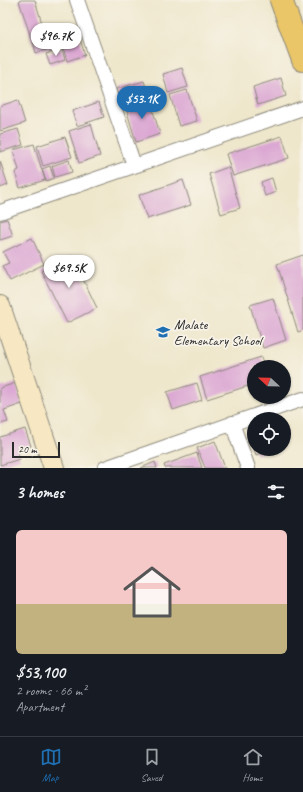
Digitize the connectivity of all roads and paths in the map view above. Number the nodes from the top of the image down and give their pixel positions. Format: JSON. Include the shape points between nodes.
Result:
{"nodes":[{"id":1,"x":77,"y":0,"type":"edge"},
{"id":2,"x":281,"y":0,"type":"edge"},
{"id":3,"x":303,"y":60,"type":"edge"},
{"id":4,"x":303,"y":108,"type":"edge"},
{"id":5,"x":134,"y":165,"type":"junction"},
{"id":6,"x":0,"y":212,"type":"edge"},
{"id":7,"x":0,"y":306,"type":"edge"},
{"id":8,"x":303,"y":398,"type":"edge"},
{"id":9,"x":232,"y":423,"type":"junction"},
{"id":10,"x":54,"y":468,"type":"edge"},
{"id":11,"x":105,"y":468,"type":"edge"},
{"id":12,"x":248,"y":468,"type":"edge"}],
"edges":[{"from":1,"to":5,"type":"street"},
{"from":2,"to":3,"type":"main road"},
{"from":4,"to":5,"type":"street"},
{"from":5,"to":6,"type":"street"},
{"from":7,"to":10,"type":"street"},
{"from":8,"to":9,"type":"street"},
{"from":9,"to":11,"type":"street"},
{"from":9,"to":12,"type":"street"}]}
